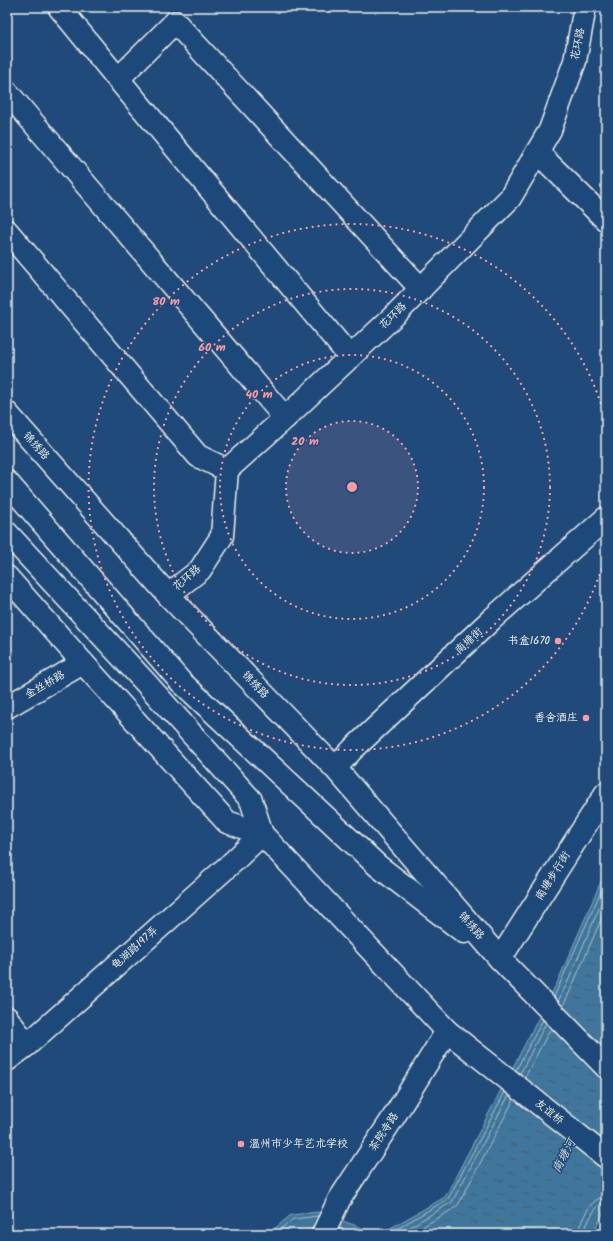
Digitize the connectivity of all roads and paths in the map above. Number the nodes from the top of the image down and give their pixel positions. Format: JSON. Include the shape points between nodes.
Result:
{"nodes":[{"id":1,"x":59,"y":7,"type":"edge"},
{"id":2,"x":585,"y":7,"type":"edge"},
{"id":3,"x":118,"y":79,"type":"junction"},
{"id":4,"x":7,"y":92,"type":"edge"},
{"id":5,"x":537,"y":152,"type":"junction"},
{"id":6,"x":606,"y":220,"type":"edge"},
{"id":7,"x":7,"y":231,"type":"edge"},
{"id":8,"x":421,"y":289,"type":"junction"},
{"id":9,"x":350,"y":357,"type":"junction"},
{"id":10,"x":7,"y":413,"type":"edge"},
{"id":11,"x":285,"y":418,"type":"junction"},
{"id":12,"x":227,"y":470,"type":"junction"},
{"id":13,"x":7,"y":482,"type":"edge"},
{"id":14,"x":606,"y":518,"type":"edge"},
{"id":15,"x":7,"y":533,"type":"edge"},
{"id":16,"x":7,"y":577,"type":"edge"},
{"id":17,"x":168,"y":595,"type":"junction"},
{"id":18,"x":83,"y":663,"type":"junction"},
{"id":19,"x":7,"y":707,"type":"edge"},
{"id":20,"x":335,"y":768,"type":"junction"},
{"id":21,"x":606,"y":793,"type":"edge"},
{"id":22,"x":262,"y":834,"type":"junction"},
{"id":23,"x":500,"y":959,"type":"junction"},
{"id":24,"x":7,"y":1018,"type":"edge"},
{"id":25,"x":447,"y":1031,"type":"junction"},
{"id":26,"x":26,"y":1045,"type":"junction"},
{"id":27,"x":7,"y":1060,"type":"edge"},
{"id":28,"x":606,"y":1068,"type":"edge"},
{"id":29,"x":606,"y":1157,"type":"edge"},
{"id":30,"x":323,"y":1234,"type":"edge"}],
"edges":[{"from":1,"to":3,"type":"street"},
{"from":2,"to":5,"type":"street","name":"花环路","via":[[576,61],[550,130]]},
{"from":3,"to":8,"type":"street","via":[[175,22]]},
{"from":3,"to":9,"type":"street"},
{"from":4,"to":11,"type":"street"},
{"from":5,"to":6,"type":"street"},
{"from":5,"to":8,"type":"street","name":"花环路","via":[[510,198]]},
{"from":7,"to":12,"type":"street","via":[[198,456]]},
{"from":8,"to":9,"type":"street","name":"花环路"},
{"from":9,"to":11,"type":"street","name":"花环路"},
{"from":10,"to":17,"type":"street","name":"锦绣路"},
{"from":11,"to":12,"type":"street","name":"花环路"},
{"from":12,"to":17,"type":"street","name":"花环路","via":[[222,536],[200,570]]},
{"from":13,"to":23,"type":"street","name":"锦绣路","via":[[180,681],[378,866]]},
{"from":14,"to":20,"type":"street","name":"南塘街","via":[[486,625]]},
{"from":15,"to":22,"type":"street","via":[[251,800]]},
{"from":16,"to":18,"type":"street"},
{"from":17,"to":20,"type":"street","name":"锦绣路"},
{"from":18,"to":19,"type":"street","name":"金丝桥路"},
{"from":18,"to":22,"type":"street","via":[[227,822]]},
{"from":20,"to":23,"type":"street","name":"锦绣路"},
{"from":21,"to":23,"type":"street","name":"南塘步行街"},
{"from":22,"to":25,"type":"street"},
{"from":22,"to":26,"type":"street","name":"龟湖路197弄"},
{"from":23,"to":28,"type":"street","name":"锦绣路"},
{"from":24,"to":26,"type":"street"},
{"from":25,"to":29,"type":"street","name":"友谊桥"},
{"from":25,"to":30,"type":"street","name":"茶院寺路","via":[[339,1200]]},
{"from":26,"to":27,"type":"street","name":"龟湖路197弄"}]}
